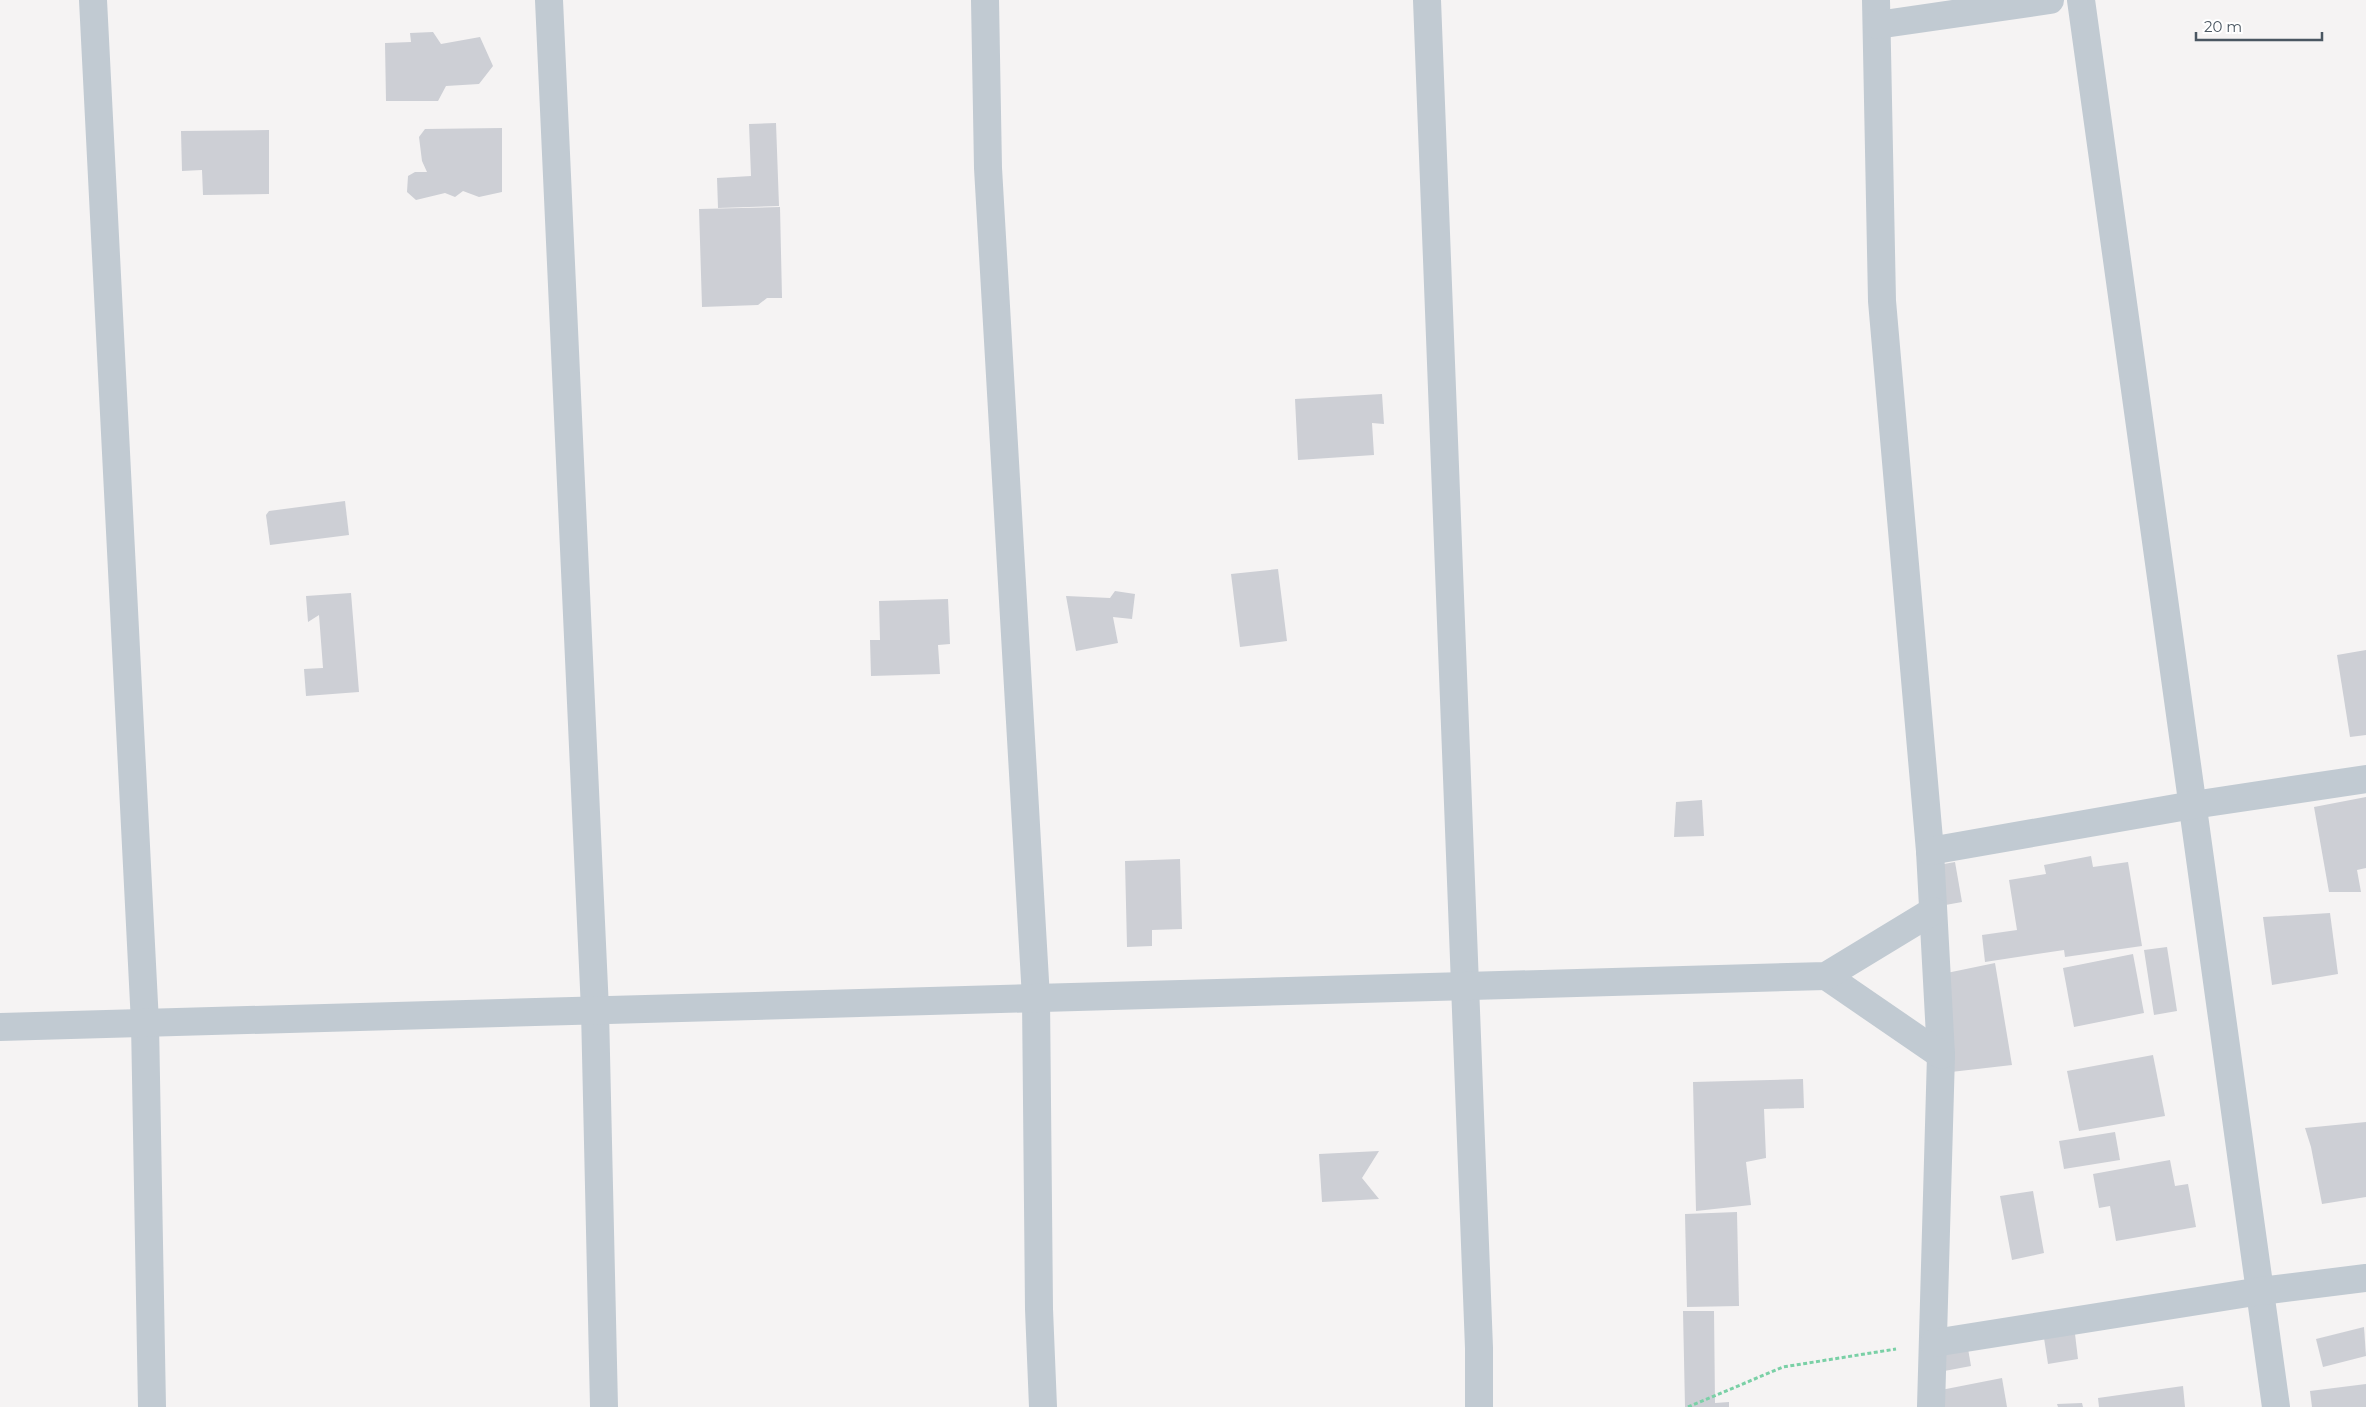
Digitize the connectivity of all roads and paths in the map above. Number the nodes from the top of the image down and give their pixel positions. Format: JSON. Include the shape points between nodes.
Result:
{"nodes":[{"id":1,"x":93,"y":0,"type":"edge"},
{"id":2,"x":549,"y":0,"type":"edge"},
{"id":3,"x":985,"y":0,"type":"edge"},
{"id":4,"x":1426,"y":0,"type":"edge"},
{"id":5,"x":2050,"y":0,"type":"edge"},
{"id":6,"x":2081,"y":0,"type":"edge"},
{"id":7,"x":1877,"y":13,"type":"edge"},
{"id":8,"x":2366,"y":780,"type":"edge"},
{"id":9,"x":2193,"y":805,"type":"junction"},
{"id":10,"x":1930,"y":850,"type":"junction"},
{"id":11,"x":1933,"y":911,"type":"junction"},
{"id":12,"x":1826,"y":976,"type":"junction"},
{"id":13,"x":1464,"y":986,"type":"junction"},
{"id":14,"x":1036,"y":998,"type":"junction"},
{"id":15,"x":595,"y":1010,"type":"junction"},
{"id":16,"x":145,"y":1023,"type":"junction"},
{"id":17,"x":0,"y":1027,"type":"edge"},
{"id":18,"x":1941,"y":1055,"type":"junction"},
{"id":19,"x":2366,"y":1278,"type":"edge"},
{"id":20,"x":2261,"y":1291,"type":"junction"},
{"id":21,"x":1934,"y":1343,"type":"junction"},
{"id":22,"x":152,"y":1407,"type":"edge"},
{"id":23,"x":604,"y":1407,"type":"edge"},
{"id":24,"x":1043,"y":1407,"type":"edge"},
{"id":25,"x":1479,"y":1407,"type":"edge"},
{"id":26,"x":1688,"y":1407,"type":"edge"},
{"id":27,"x":1931,"y":1407,"type":"edge"},
{"id":28,"x":2276,"y":1407,"type":"edge"}],
"edges":[{"from":1,"to":16,"type":"street"},
{"from":2,"to":15,"type":"street"},
{"from":3,"to":14,"type":"street","via":[[989,177]]},
{"from":4,"to":13,"type":"street"},
{"from":5,"to":7,"type":"street"},
{"from":6,"to":9,"type":"street"},
{"from":7,"to":10,"type":"street","via":[[1882,301]]},
{"from":8,"to":9,"type":"street"},
{"from":9,"to":10,"type":"street"},
{"from":9,"to":20,"type":"street"},
{"from":10,"to":11,"type":"street"},
{"from":11,"to":12,"type":"street"},
{"from":11,"to":18,"type":"street"},
{"from":12,"to":13,"type":"street"},
{"from":12,"to":18,"type":"street"},
{"from":13,"to":14,"type":"street"},
{"from":13,"to":25,"type":"street","via":[[1480,1348]]},
{"from":14,"to":15,"type":"street"},
{"from":14,"to":24,"type":"street"},
{"from":15,"to":16,"type":"street"},
{"from":15,"to":23,"type":"street"},
{"from":16,"to":17,"type":"street"},
{"from":16,"to":22,"type":"street"},
{"from":18,"to":21,"type":"street"},
{"from":19,"to":20,"type":"street"},
{"from":20,"to":21,"type":"street"},
{"from":20,"to":28,"type":"street"},
{"from":21,"to":26,"type":"path","via":[[1783,1367]]},
{"from":21,"to":27,"type":"street"}]}
